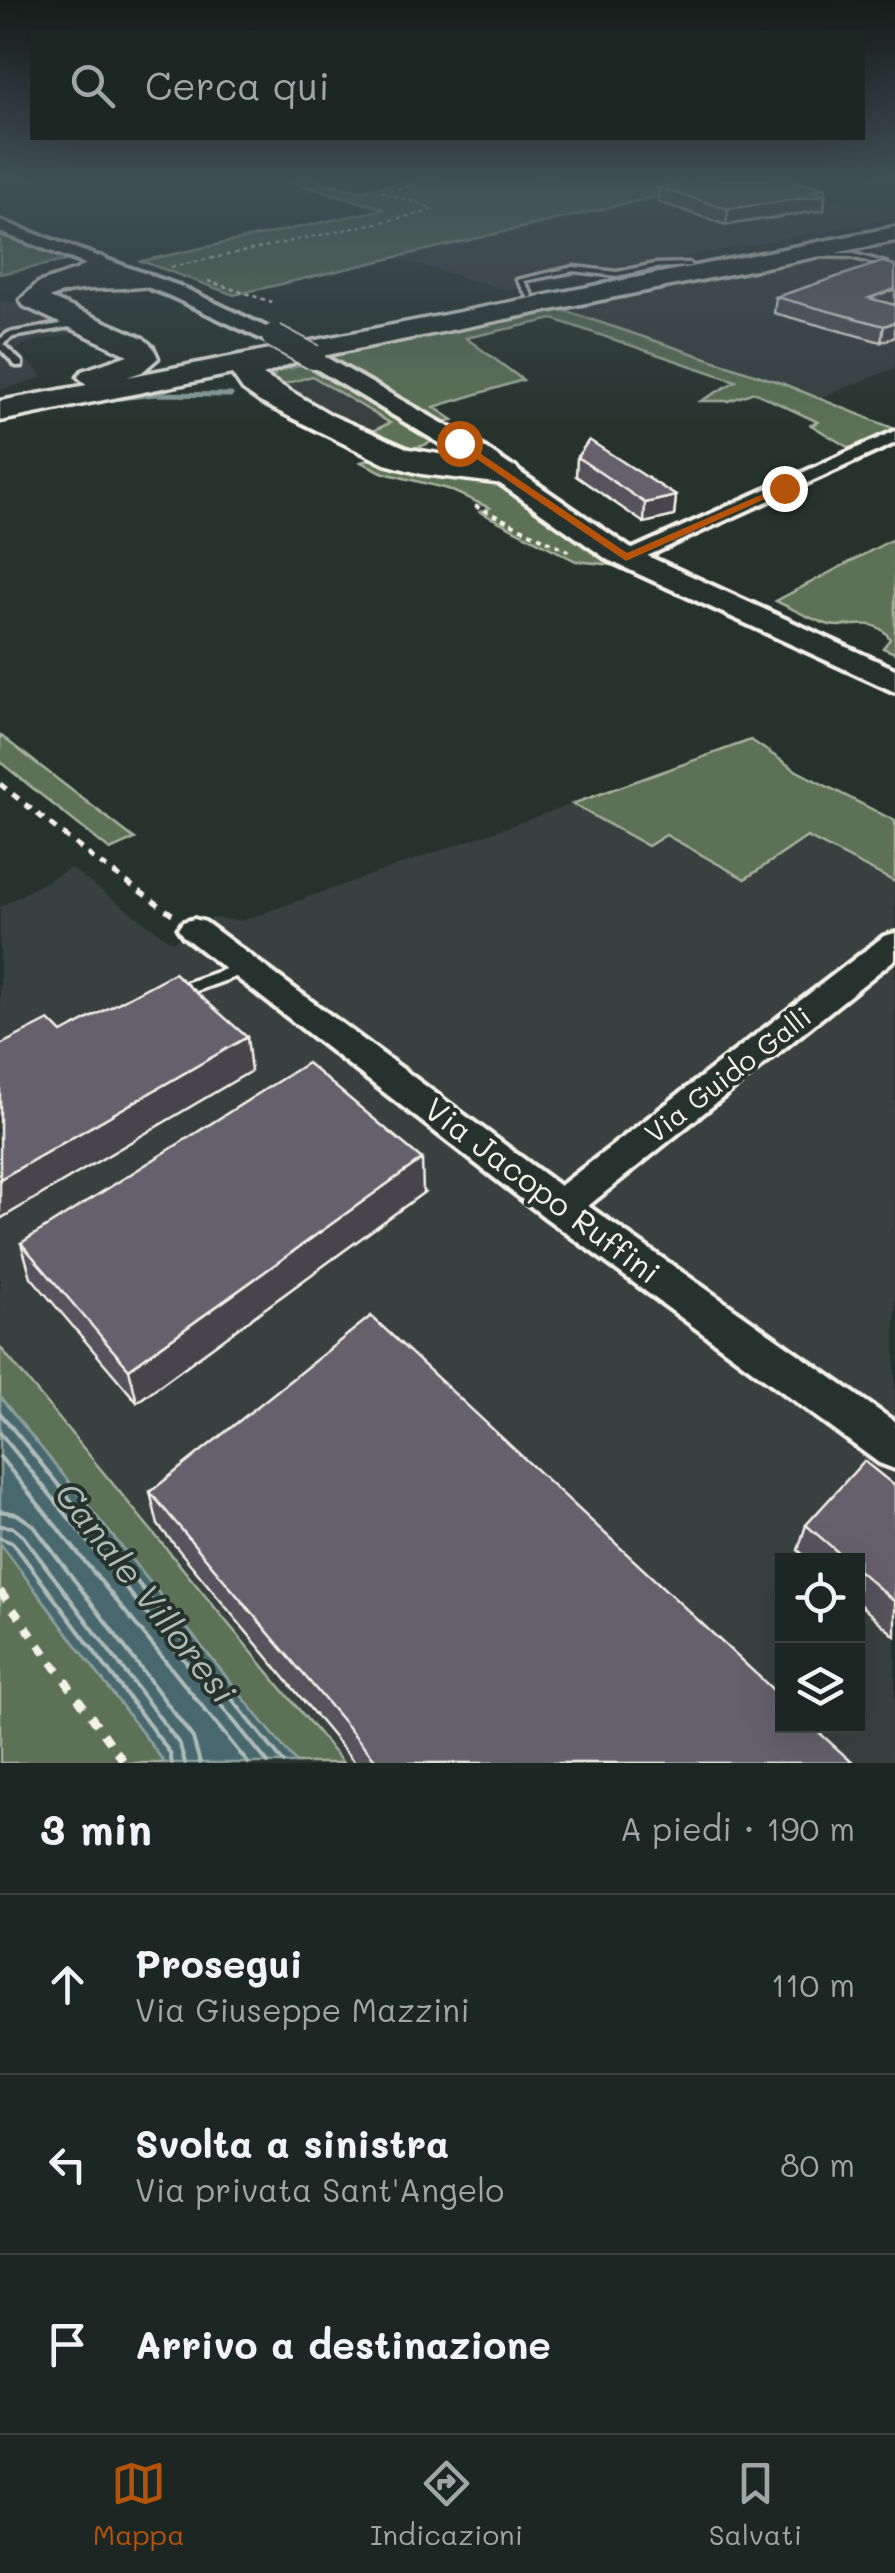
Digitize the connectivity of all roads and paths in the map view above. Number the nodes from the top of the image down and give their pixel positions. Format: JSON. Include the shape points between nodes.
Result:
{"nodes":[{"id":1,"x":73,"y":262,"type":"edge"},
{"id":2,"x":192,"y":262,"type":"edge"},
{"id":3,"x":705,"y":262,"type":"edge"},
{"id":4,"x":746,"y":262,"type":"edge"},
{"id":5,"x":600,"y":264,"type":"dead end"},
{"id":6,"x":688,"y":265,"type":"junction"},
{"id":7,"x":185,"y":273,"type":"dead end"},
{"id":8,"x":97,"y":274,"type":"junction"},
{"id":9,"x":613,"y":274,"type":"junction"},
{"id":10,"x":200,"y":278,"type":"dead end"},
{"id":11,"x":147,"y":281,"type":"joint"},
{"id":12,"x":530,"y":296,"type":"junction"},
{"id":13,"x":272,"y":302,"type":"dead end"},
{"id":14,"x":395,"y":322,"type":"junction"},
{"id":15,"x":78,"y":323,"type":"junction"},
{"id":16,"x":120,"y":338,"type":"junction"},
{"id":17,"x":354,"y":338,"type":"junction"},
{"id":18,"x":0,"y":344,"type":"edge"},
{"id":19,"x":19,"y":364,"type":"dead end"},
{"id":20,"x":282,"y":402,"type":"junction"},
{"id":21,"x":4,"y":405,"type":"edge"},
{"id":22,"x":895,"y":436,"type":"edge"},
{"id":23,"x":464,"y":447,"type":"junction"},
{"id":24,"x":388,"y":453,"type":"junction"},
{"id":25,"x":422,"y":464,"type":"junction"},
{"id":26,"x":504,"y":474,"type":"junction"},
{"id":27,"x":626,"y":557,"type":"junction"},
{"id":28,"x":895,"y":686,"type":"edge"},
{"id":29,"x":0,"y":784,"type":"edge"},
{"id":30,"x":194,"y":929,"type":"joint"},
{"id":31,"x":895,"y":942,"type":"edge"},
{"id":32,"x":246,"y":968,"type":"junction"},
{"id":33,"x":158,"y":1000,"type":"edge"},
{"id":34,"x":560,"y":1206,"type":"junction"},
{"id":35,"x":895,"y":1448,"type":"edge"},
{"id":36,"x":0,"y":1592,"type":"edge"},
{"id":37,"x":125,"y":1763,"type":"edge"}],
"edges":[{"from":1,"to":8,"type":"street"},
{"from":2,"to":7,"type":"path","via":[[170,267]]},
{"from":3,"to":6,"type":"highway"},
{"from":4,"to":17,"type":"highway"},
{"from":5,"to":9,"type":"lane"},
{"from":6,"to":9,"type":"lane"},
{"from":6,"to":12,"type":"highway"},
{"from":8,"to":11,"type":"highway"},
{"from":8,"to":15,"type":"highway","via":[[33,300]]},
{"from":9,"to":12,"type":"lane","via":[[574,269],[520,280]]},
{"from":10,"to":13,"type":"path"},
{"from":11,"to":23,"type":"street","bridge":true,"via":[[274,336]]},
{"from":12,"to":14,"type":"highway"},
{"from":14,"to":16,"type":"highway","via":[[210,348]]},
{"from":14,"to":21,"type":"highway"},
{"from":15,"to":16,"type":"highway"},
{"from":15,"to":18,"type":"lane","via":[[11,335]]},
{"from":16,"to":21,"type":"highway","via":[[140,348],[139,362]]},
{"from":17,"to":20,"type":"highway","via":[[250,370],[248,382]]},
{"from":17,"to":21,"type":"highway"},
{"from":18,"to":19,"type":"lane"},
{"from":20,"to":21,"type":"highway","via":[[180,386]]},
{"from":20,"to":24,"type":"highway"},
{"from":22,"to":27,"type":"street"},
{"from":23,"to":24,"type":"highway"},
{"from":23,"to":25,"type":"highway","via":[[450,459]]},
{"from":23,"to":26,"type":"street"},
{"from":24,"to":25,"type":"highway"},
{"from":25,"to":26,"type":"highway"},
{"from":26,"to":27,"type":"street"},
{"from":27,"to":28,"type":"street"},
{"from":29,"to":30,"type":"path"},
{"from":30,"to":32,"type":"street","name":"Via Jacopo Ruffini"},
{"from":31,"to":34,"type":"street","name":"Via Guido Galli"},
{"from":32,"to":33,"type":"lane"},
{"from":32,"to":34,"type":"street","name":"Via Jacopo Ruffini"},
{"from":34,"to":35,"type":"street","name":"Via Jacopo Ruffini"},
{"from":36,"to":37,"type":"path"}]}
